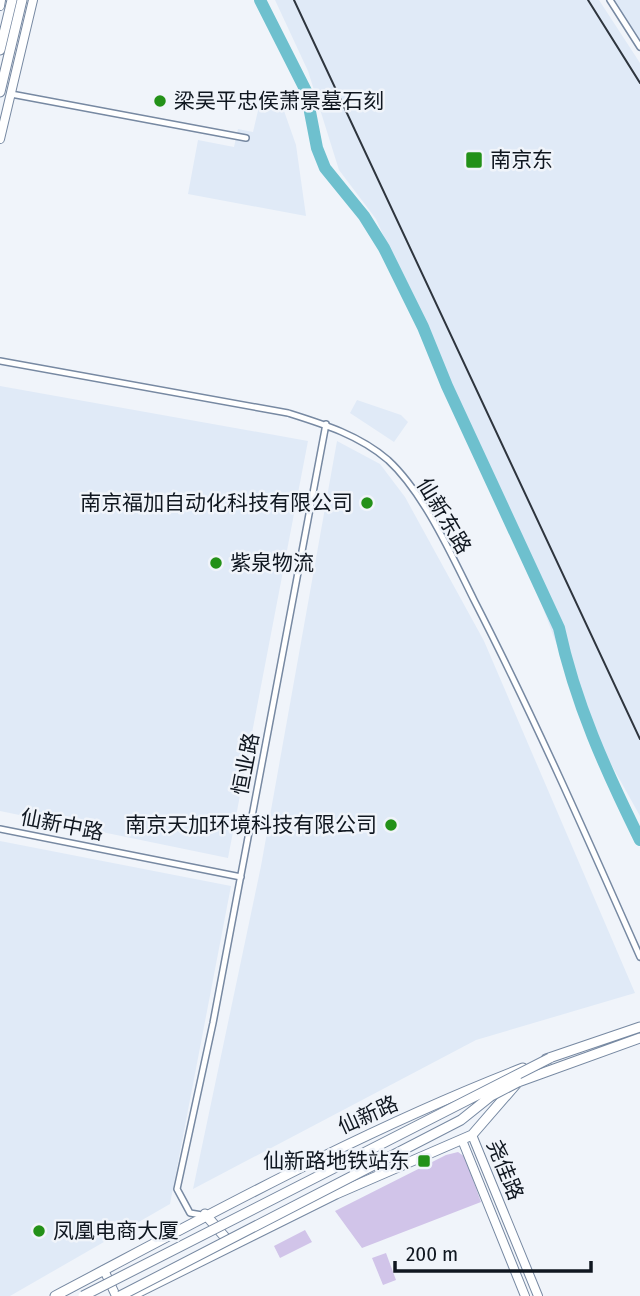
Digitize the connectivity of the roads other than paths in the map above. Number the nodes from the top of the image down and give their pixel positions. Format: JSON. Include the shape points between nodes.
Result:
{"nodes":[{"id":1,"x":1,"y":0,"type":"edge"},
{"id":2,"x":12,"y":0,"type":"edge"},
{"id":3,"x":22,"y":0,"type":"edge"},
{"id":4,"x":33,"y":0,"type":"edge"},
{"id":5,"x":610,"y":0,"type":"edge"},
{"id":6,"x":0,"y":6,"type":"edge"},
{"id":7,"x":640,"y":47,"type":"edge"},
{"id":8,"x":0,"y":50,"type":"edge"},
{"id":9,"x":0,"y":92,"type":"edge"},
{"id":10,"x":11,"y":94,"type":"junction"},
{"id":11,"x":246,"y":138,"type":"dead end"},
{"id":12,"x":0,"y":139,"type":"edge"},
{"id":13,"x":0,"y":360,"type":"edge"},
{"id":14,"x":326,"y":424,"type":"junction"},
{"id":15,"x":0,"y":829,"type":"edge"},
{"id":16,"x":241,"y":877,"type":"junction"},
{"id":17,"x":640,"y":957,"type":"edge"},
{"id":18,"x":640,"y":1027,"type":"edge"},
{"id":19,"x":640,"y":1038,"type":"edge"},
{"id":20,"x":550,"y":1058,"type":"junction"},
{"id":21,"x":518,"y":1082,"type":"junction"},
{"id":22,"x":472,"y":1135,"type":"junction"},
{"id":23,"x":462,"y":1140,"type":"junction"},
{"id":24,"x":205,"y":1214,"type":"junction"},
{"id":25,"x":239,"y":1243,"type":"junction"},
{"id":26,"x":104,"y":1270,"type":"junction"},
{"id":27,"x":55,"y":1296,"type":"edge"},
{"id":28,"x":83,"y":1296,"type":"edge"},
{"id":29,"x":118,"y":1296,"type":"edge"},
{"id":30,"x":131,"y":1296,"type":"edge"},
{"id":31,"x":525,"y":1296,"type":"edge"},
{"id":32,"x":538,"y":1296,"type":"edge"}],
"edges":[{"from":1,"to":6,"type":"main road"},
{"from":2,"to":8,"type":"main road"},
{"from":3,"to":9,"type":"main road"},
{"from":4,"to":10,"type":"main road"},
{"from":5,"to":7,"type":"street"},
{"from":10,"to":11,"type":"street"},
{"from":10,"to":12,"type":"main road"},
{"from":13,"to":14,"type":"street","name":"仙新东路"},
{"from":14,"to":16,"type":"street","name":"恒业路"},
{"from":14,"to":17,"type":"street","name":"仙新东路","via":[[390,462],[416,494],[502,655]]},
{"from":15,"to":16,"type":"street","name":"仙新中路"},
{"from":16,"to":24,"type":"street","name":"恒业路","via":[[177,1189],[190,1213]]},
{"from":18,"to":20,"type":"main road","name":"仙新路"},
{"from":19,"to":21,"type":"main road"},
{"from":20,"to":24,"type":"main road","name":"仙新路","via":[[335,1149]]},
{"from":20,"to":28,"type":"main road","name":"仙新路","bridge":true},
{"from":21,"to":22,"type":"main road"},
{"from":21,"to":29,"type":"main road","bridge":true,"via":[[461,1120]]},
{"from":22,"to":23,"type":"main road"},
{"from":22,"to":32,"type":"main road","name":"尧佳路"},
{"from":23,"to":25,"type":"main road","via":[[336,1194]]},
{"from":23,"to":31,"type":"main road","name":"尧佳路"},
{"from":24,"to":25,"type":"main road","via":[[230,1243]]},
{"from":24,"to":26,"type":"main road","name":"仙新路"},
{"from":25,"to":30,"type":"main road"},
{"from":26,"to":27,"type":"main road","name":"仙新路"},
{"from":26,"to":29,"type":"main road"}]}
